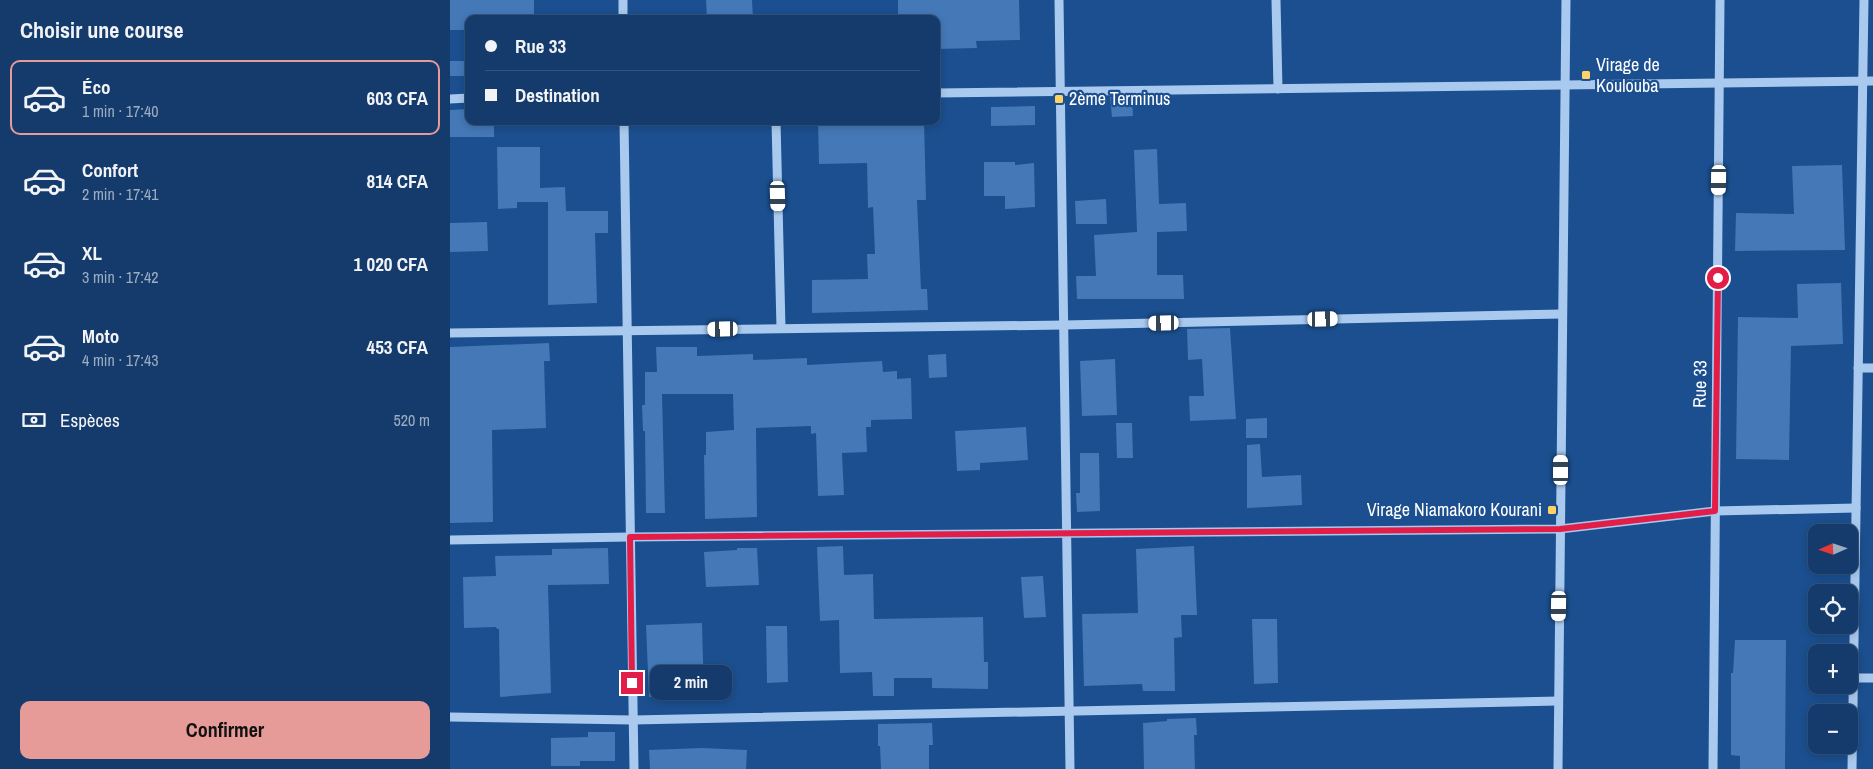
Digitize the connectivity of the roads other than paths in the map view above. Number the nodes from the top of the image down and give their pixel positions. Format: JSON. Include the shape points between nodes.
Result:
{"nodes":[{"id":1,"x":623,"y":0,"type":"edge"},
{"id":2,"x":1059,"y":0,"type":"edge"},
{"id":3,"x":1276,"y":0,"type":"edge"},
{"id":4,"x":1566,"y":0,"type":"edge"},
{"id":5,"x":1720,"y":0,"type":"edge"},
{"id":6,"x":1864,"y":0,"type":"edge"},
{"id":7,"x":623,"y":15,"type":"edge"},
{"id":8,"x":1863,"y":81,"type":"junction"},
{"id":9,"x":1873,"y":81,"type":"edge"},
{"id":10,"x":1720,"y":83,"type":"junction"},
{"id":11,"x":1565,"y":85,"type":"junction"},
{"id":12,"x":1278,"y":89,"type":"junction"},
{"id":13,"x":1060,"y":91,"type":"junction"},
{"id":14,"x":940,"y":93,"type":"edge"},
{"id":15,"x":465,"y":98,"type":"edge"},
{"id":16,"x":450,"y":99,"type":"edge"},
{"id":17,"x":624,"y":125,"type":"edge"},
{"id":18,"x":776,"y":125,"type":"edge"},
{"id":19,"x":1562,"y":314,"type":"junction"},
{"id":20,"x":1064,"y":325,"type":"junction"},
{"id":21,"x":781,"y":328,"type":"junction"},
{"id":22,"x":627,"y":330,"type":"junction"},
{"id":23,"x":450,"y":333,"type":"edge"},
{"id":24,"x":1858,"y":368,"type":"junction"},
{"id":25,"x":1873,"y":368,"type":"edge"},
{"id":26,"x":1856,"y":508,"type":"junction"},
{"id":27,"x":1715,"y":511,"type":"junction"},
{"id":28,"x":1560,"y":529,"type":"junction"},
{"id":29,"x":1067,"y":534,"type":"junction"},
{"id":30,"x":630,"y":537,"type":"junction"},
{"id":31,"x":450,"y":540,"type":"edge"},
{"id":32,"x":1854,"y":644,"type":"edge"},
{"id":33,"x":1858,"y":678,"type":"edge"},
{"id":34,"x":1873,"y":678,"type":"edge"},
{"id":35,"x":1854,"y":694,"type":"edge"},
{"id":36,"x":1558,"y":701,"type":"junction"},
{"id":37,"x":1069,"y":711,"type":"junction"},
{"id":38,"x":450,"y":717,"type":"edge"},
{"id":39,"x":633,"y":720,"type":"junction"},
{"id":40,"x":634,"y":769,"type":"edge"},
{"id":41,"x":1070,"y":769,"type":"edge"},
{"id":42,"x":1558,"y":769,"type":"edge"},
{"id":43,"x":1713,"y":769,"type":"edge"},
{"id":44,"x":1852,"y":769,"type":"edge"}],
"edges":[{"from":1,"to":7,"type":"street"},
{"from":2,"to":13,"type":"street"},
{"from":3,"to":12,"type":"street"},
{"from":4,"to":11,"type":"street"},
{"from":5,"to":10,"type":"street","name":"Rue 33"},
{"from":6,"to":8,"type":"street"},
{"from":8,"to":9,"type":"street"},
{"from":8,"to":10,"type":"street"},
{"from":8,"to":24,"type":"street"},
{"from":10,"to":11,"type":"street"},
{"from":10,"to":27,"type":"street","name":"Rue 33"},
{"from":11,"to":12,"type":"street"},
{"from":11,"to":19,"type":"street"},
{"from":12,"to":13,"type":"street"},
{"from":13,"to":14,"type":"street"},
{"from":13,"to":20,"type":"street"},
{"from":15,"to":16,"type":"street"},
{"from":17,"to":22,"type":"street"},
{"from":18,"to":21,"type":"street"},
{"from":19,"to":20,"type":"street"},
{"from":19,"to":28,"type":"street"},
{"from":20,"to":21,"type":"street"},
{"from":20,"to":29,"type":"street"},
{"from":21,"to":22,"type":"street"},
{"from":22,"to":23,"type":"street"},
{"from":22,"to":30,"type":"street"},
{"from":24,"to":25,"type":"street"},
{"from":24,"to":26,"type":"street"},
{"from":26,"to":27,"type":"street"},
{"from":26,"to":32,"type":"street"},
{"from":27,"to":28,"type":"street"},
{"from":27,"to":43,"type":"street","name":"Rue 33"},
{"from":28,"to":29,"type":"street"},
{"from":28,"to":36,"type":"street"},
{"from":29,"to":30,"type":"street"},
{"from":29,"to":37,"type":"street"},
{"from":30,"to":31,"type":"street"},
{"from":30,"to":39,"type":"street"},
{"from":33,"to":34,"type":"street"},
{"from":35,"to":44,"type":"street"},
{"from":36,"to":37,"type":"street"},
{"from":36,"to":42,"type":"street"},
{"from":37,"to":39,"type":"street"},
{"from":37,"to":41,"type":"street"},
{"from":38,"to":39,"type":"street"},
{"from":39,"to":40,"type":"street"}]}
